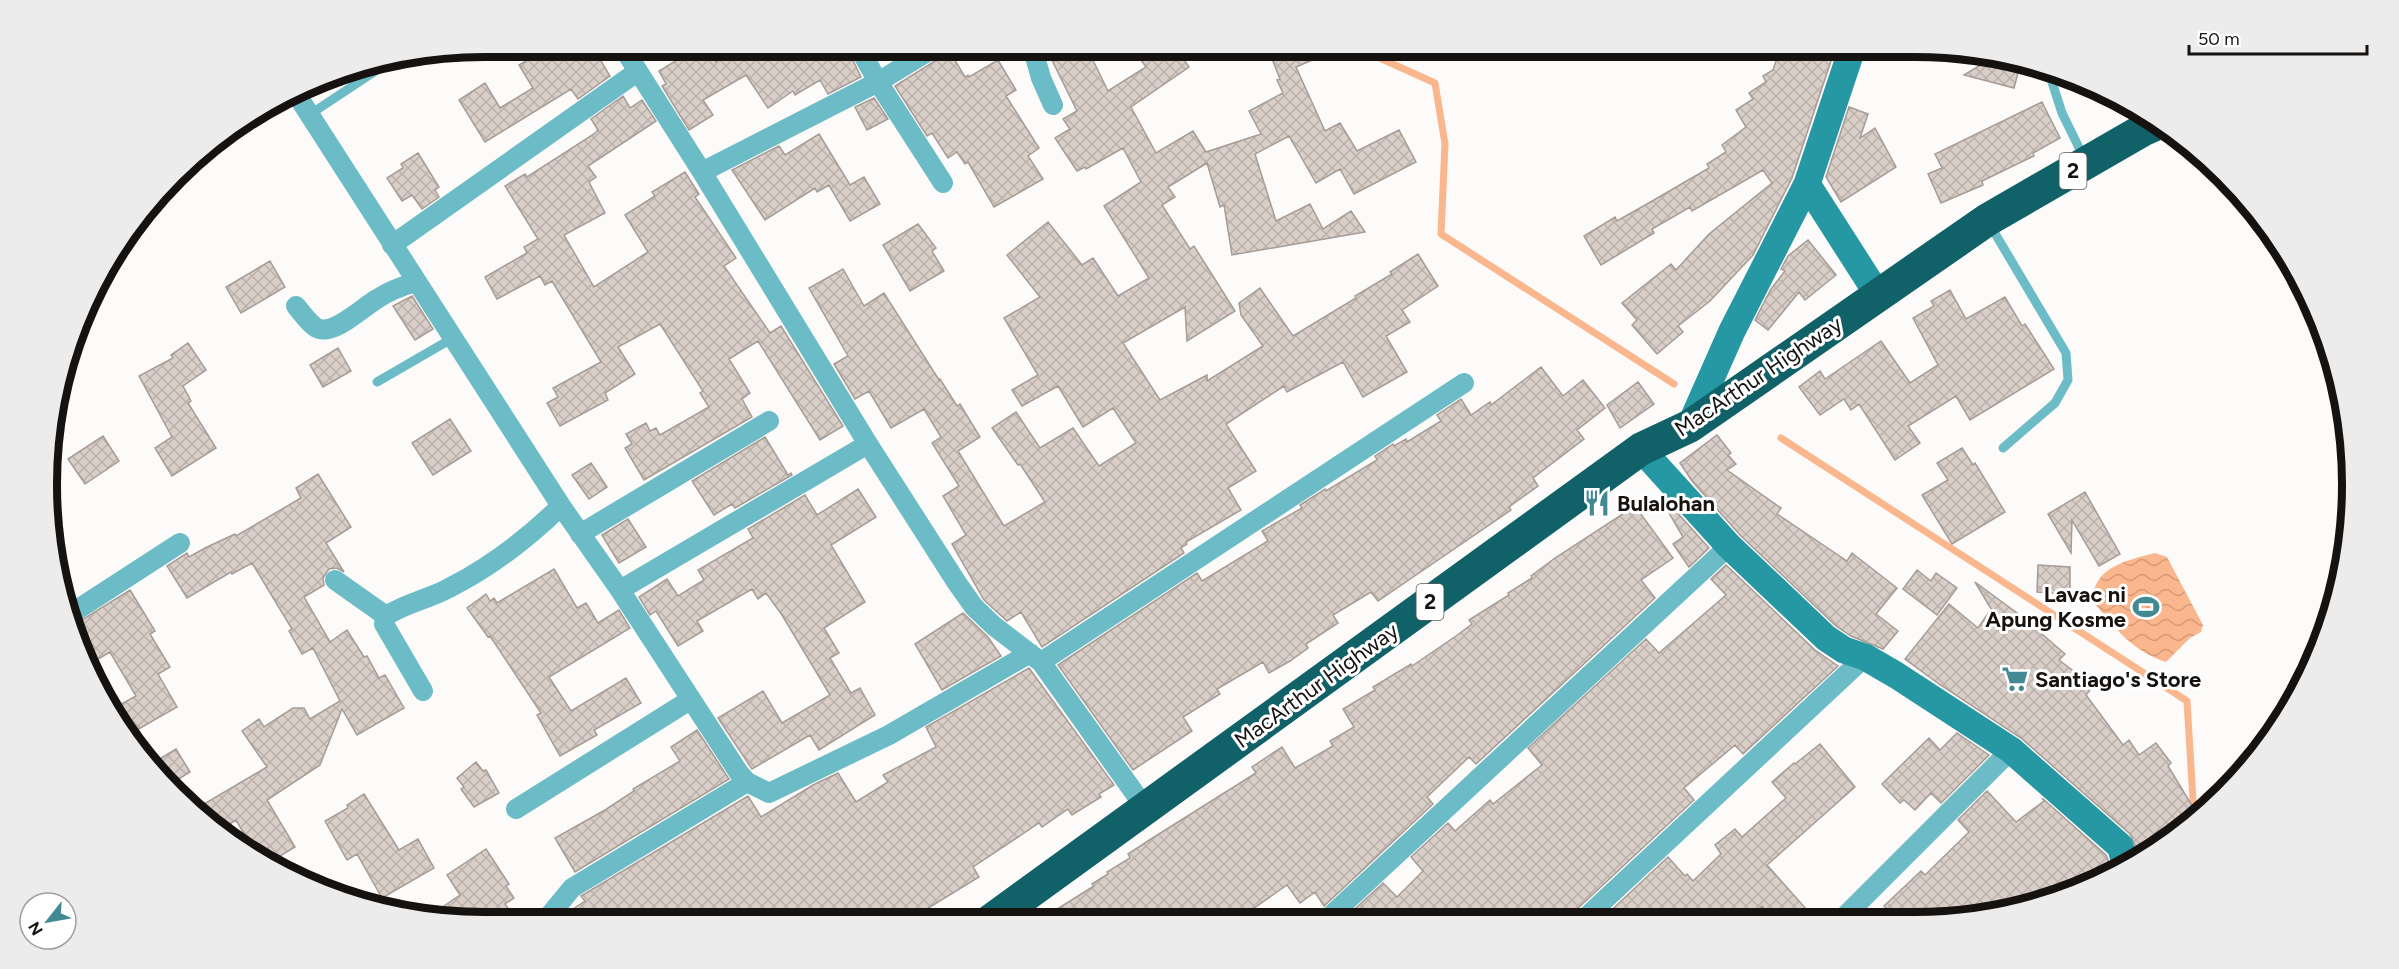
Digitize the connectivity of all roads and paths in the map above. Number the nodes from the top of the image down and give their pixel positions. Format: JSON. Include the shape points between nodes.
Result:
{"nodes":[{"id":1,"x":628,"y":57,"type":"edge"},
{"id":2,"x":864,"y":57,"type":"edge"},
{"id":3,"x":919,"y":57,"type":"edge"},
{"id":4,"x":1035,"y":57,"type":"edge"},
{"id":5,"x":1849,"y":57,"type":"edge"},
{"id":6,"x":374,"y":72,"type":"edge"},
{"id":7,"x":637,"y":72,"type":"junction"},
{"id":8,"x":2051,"y":80,"type":"edge"},
{"id":9,"x":878,"y":82,"type":"junction"},
{"id":10,"x":299,"y":99,"type":"edge"},
{"id":11,"x":1053,"y":105,"type":"dead end"},
{"id":12,"x":309,"y":115,"type":"junction"},
{"id":13,"x":2149,"y":127,"type":"edge"},
{"id":14,"x":2086,"y":163,"type":"junction"},
{"id":15,"x":702,"y":172,"type":"junction"},
{"id":16,"x":943,"y":183,"type":"dead end"},
{"id":17,"x":1807,"y":184,"type":"junction"},
{"id":18,"x":1987,"y":220,"type":"junction"},
{"id":19,"x":392,"y":245,"type":"junction"},
{"id":20,"x":416,"y":282,"type":"junction"},
{"id":21,"x":1878,"y":295,"type":"junction"},
{"id":22,"x":296,"y":306,"type":"dead end"},
{"id":23,"x":453,"y":338,"type":"junction"},
{"id":24,"x":376,"y":382,"type":"dead end"},
{"id":25,"x":1464,"y":383,"type":"dead end"},
{"id":26,"x":769,"y":421,"type":"dead end"},
{"id":27,"x":1690,"y":426,"type":"junction"},
{"id":28,"x":868,"y":444,"type":"junction"},
{"id":29,"x":2003,"y":448,"type":"dead end"},
{"id":30,"x":1641,"y":449,"type":"junction"},
{"id":31,"x":561,"y":506,"type":"junction"},
{"id":32,"x":580,"y":534,"type":"junction"},
{"id":33,"x":180,"y":543,"type":"dead end"},
{"id":34,"x":1729,"y":546,"type":"junction"},
{"id":35,"x":335,"y":580,"type":"dead end"},
{"id":36,"x":620,"y":590,"type":"junction"},
{"id":37,"x":76,"y":610,"type":"edge"},
{"id":38,"x":386,"y":616,"type":"junction"},
{"id":39,"x":1036,"y":657,"type":"junction"},
{"id":40,"x":1865,"y":657,"type":"junction"},
{"id":41,"x":423,"y":691,"type":"dead end"},
{"id":42,"x":690,"y":700,"type":"junction"},
{"id":43,"x":2011,"y":750,"type":"junction"},
{"id":44,"x":747,"y":782,"type":"junction"},
{"id":45,"x":516,"y":809,"type":"dead end"},
{"id":46,"x":1146,"y":809,"type":"junction"},
{"id":47,"x":2124,"y":857,"type":"edge"},
{"id":48,"x":552,"y":912,"type":"edge"},
{"id":49,"x":1003,"y":912,"type":"edge"},
{"id":50,"x":1335,"y":912,"type":"edge"},
{"id":51,"x":1592,"y":912,"type":"edge"},
{"id":52,"x":1849,"y":912,"type":"edge"}],
"edges":[{"from":1,"to":7,"type":"street"},
{"from":2,"to":9,"type":"street"},
{"from":3,"to":9,"type":"street"},
{"from":4,"to":11,"type":"street"},
{"from":5,"to":17,"type":"street"},
{"from":6,"to":12,"type":"lane"},
{"from":7,"to":15,"type":"street"},
{"from":7,"to":19,"type":"street"},
{"from":8,"to":14,"type":"lane"},
{"from":9,"to":15,"type":"street"},
{"from":9,"to":16,"type":"street"},
{"from":10,"to":12,"type":"street"},
{"from":12,"to":19,"type":"street"},
{"from":13,"to":14,"type":"highway","name":"MacArthur Highway","number":"2"},
{"from":14,"to":18,"type":"highway","name":"MacArthur Highway","number":"2"},
{"from":15,"to":28,"type":"street"},
{"from":17,"to":21,"type":"street"},
{"from":17,"to":27,"type":"street","via":[[1732,331]]},
{"from":18,"to":21,"type":"highway","name":"MacArthur Highway","number":"2"},
{"from":18,"to":29,"type":"lane","via":[[2066,353],[2068,380],[2055,403]]},
{"from":19,"to":20,"type":"street"},
{"from":20,"to":22,"type":"street","via":[[377,299],[327,330],[317,328]]},
{"from":20,"to":23,"type":"street"},
{"from":21,"to":27,"type":"highway","name":"MacArthur Highway","number":"2"},
{"from":23,"to":24,"type":"lane"},
{"from":23,"to":31,"type":"street"},
{"from":25,"to":39,"type":"street"},
{"from":26,"to":32,"type":"street"},
{"from":27,"to":30,"type":"highway","name":"MacArthur Highway","number":"2"},
{"from":28,"to":36,"type":"street"},
{"from":28,"to":39,"type":"street","via":[[974,607]]},
{"from":30,"to":34,"type":"street"},
{"from":30,"to":46,"type":"highway","name":"MacArthur Highway","number":"2"},
{"from":31,"to":32,"type":"street"},
{"from":31,"to":38,"type":"street","via":[[530,536],[449,588]]},
{"from":32,"to":36,"type":"street"},
{"from":33,"to":37,"type":"street"},
{"from":34,"to":40,"type":"street","via":[[1826,638]]},
{"from":34,"to":50,"type":"street"},
{"from":35,"to":38,"type":"street"},
{"from":36,"to":42,"type":"street"},
{"from":38,"to":41,"type":"street","via":[[384,624]]},
{"from":39,"to":44,"type":"street","via":[[770,793]]},
{"from":39,"to":46,"type":"street"},
{"from":40,"to":43,"type":"street"},
{"from":40,"to":51,"type":"street"},
{"from":42,"to":44,"type":"street"},
{"from":42,"to":45,"type":"street"},
{"from":43,"to":47,"type":"street","via":[[2120,846]]},
{"from":43,"to":52,"type":"street"},
{"from":44,"to":48,"type":"street","via":[[572,888]]},
{"from":46,"to":49,"type":"highway","name":"MacArthur Highway","number":"2"}]}
